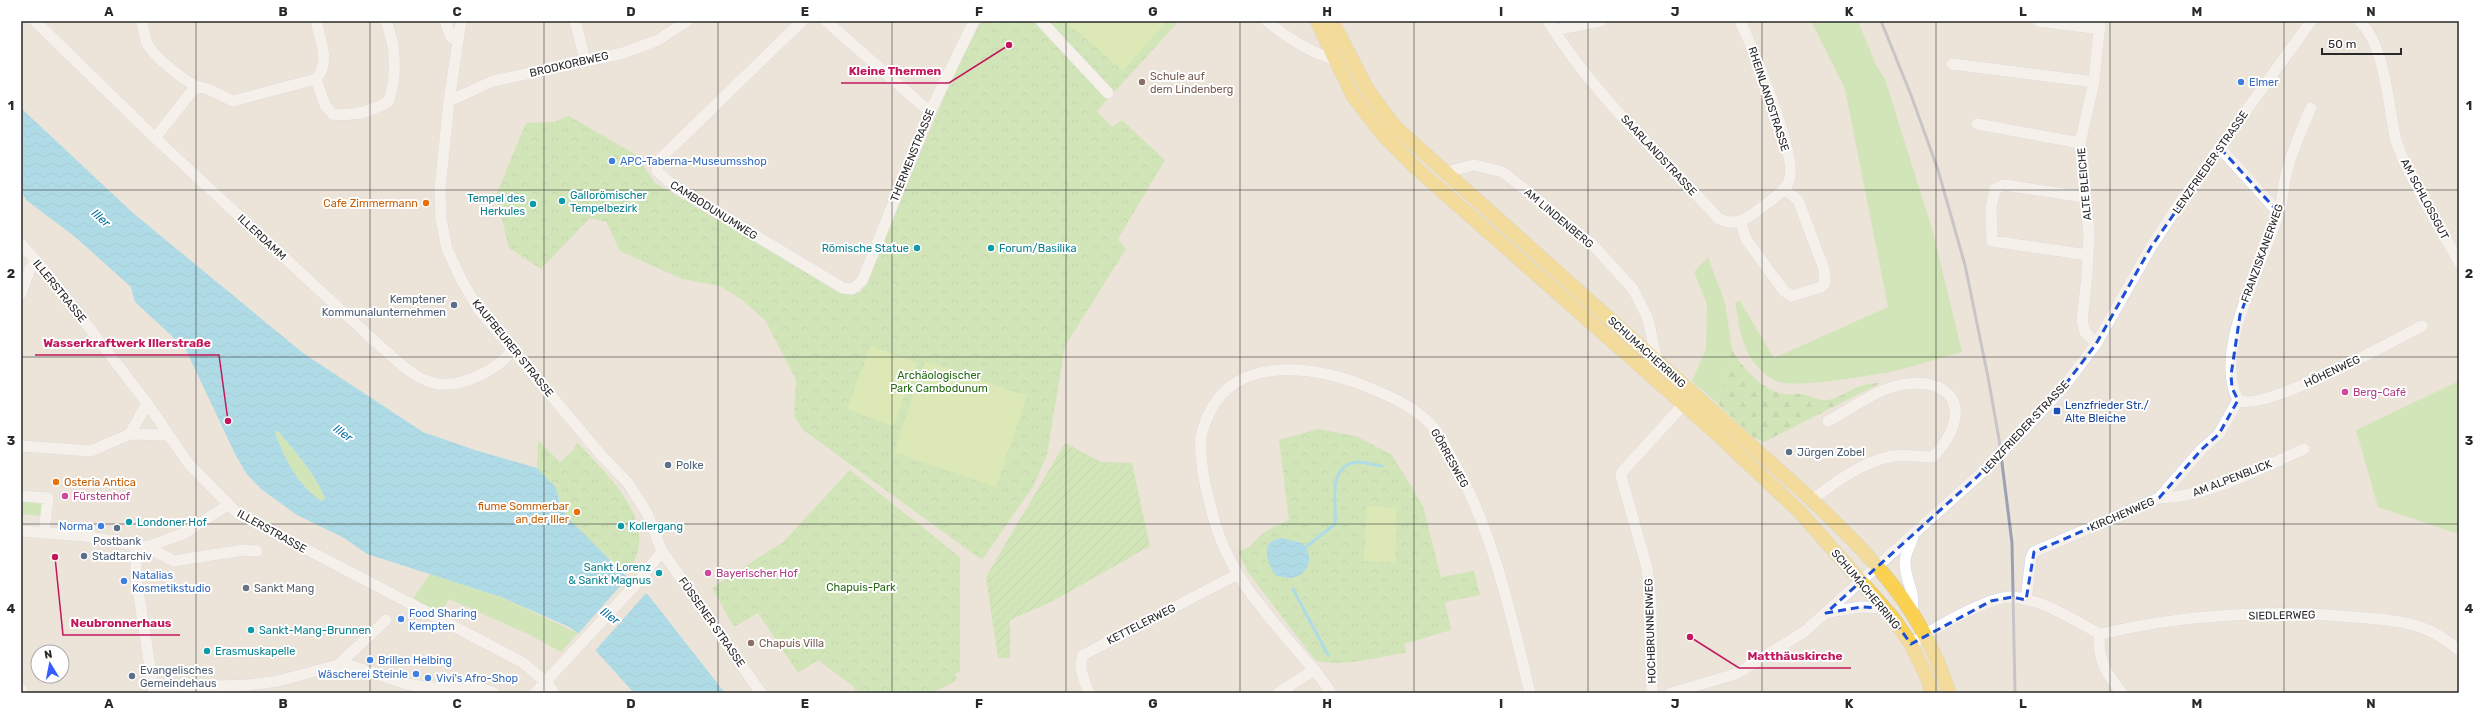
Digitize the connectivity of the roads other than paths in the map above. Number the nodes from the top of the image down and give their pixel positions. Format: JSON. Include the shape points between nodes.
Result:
{"nodes":[{"id":1,"x":35,"y":21,"type":"edge"},
{"id":2,"x":142,"y":21,"type":"edge"},
{"id":3,"x":316,"y":21,"type":"edge"},
{"id":4,"x":386,"y":21,"type":"edge"},
{"id":5,"x":446,"y":21,"type":"edge"},
{"id":6,"x":461,"y":21,"type":"edge"},
{"id":7,"x":575,"y":21,"type":"edge"},
{"id":8,"x":687,"y":21,"type":"edge"},
{"id":9,"x":802,"y":21,"type":"edge"},
{"id":10,"x":826,"y":21,"type":"edge"},
{"id":11,"x":974,"y":21,"type":"edge"},
{"id":12,"x":1041,"y":21,"type":"edge"},
{"id":13,"x":1267,"y":21,"type":"edge"},
{"id":14,"x":1601,"y":21,"type":"edge"},
{"id":15,"x":1740,"y":21,"type":"edge"},
{"id":16,"x":2038,"y":21,"type":"edge"},
{"id":17,"x":2311,"y":21,"type":"edge"},
{"id":18,"x":2359,"y":21,"type":"edge"},
{"id":19,"x":1326,"y":25,"type":"edge"},
{"id":20,"x":2100,"y":25,"type":"edge"},
{"id":21,"x":1551,"y":26,"type":"edge"},
{"id":22,"x":458,"y":40,"type":"junction"},
{"id":23,"x":585,"y":59,"type":"junction"},
{"id":24,"x":1335,"y":60,"type":"junction"},
{"id":25,"x":1952,"y":64,"type":"dead end"},
{"id":26,"x":316,"y":79,"type":"junction"},
{"id":27,"x":2094,"y":82,"type":"junction"},
{"id":28,"x":196,"y":86,"type":"junction"},
{"id":29,"x":1108,"y":93,"type":"dead end"},
{"id":30,"x":449,"y":101,"type":"junction"},
{"id":31,"x":2311,"y":108,"type":"dead end"},
{"id":32,"x":930,"y":112,"type":"junction"},
{"id":33,"x":1976,"y":124,"type":"dead end"},
{"id":34,"x":155,"y":138,"type":"junction"},
{"id":35,"x":2080,"y":143,"type":"junction"},
{"id":36,"x":2220,"y":148,"type":"junction"},
{"id":37,"x":1448,"y":175,"type":"junction"},
{"id":38,"x":1787,"y":185,"type":"junction"},
{"id":39,"x":2084,"y":197,"type":"junction"},
{"id":40,"x":2279,"y":213,"type":"junction"},
{"id":41,"x":1740,"y":221,"type":"junction"},
{"id":42,"x":21,"y":244,"type":"edge"},
{"id":43,"x":2088,"y":255,"type":"junction"},
{"id":44,"x":36,"y":261,"type":"junction"},
{"id":45,"x":2459,"y":262,"type":"edge"},
{"id":46,"x":852,"y":289,"type":"joint"},
{"id":47,"x":21,"y":294,"type":"edge"},
{"id":48,"x":2422,"y":326,"type":"dead end"},
{"id":49,"x":2096,"y":344,"type":"junction"},
{"id":50,"x":512,"y":351,"type":"junction"},
{"id":51,"x":1657,"y":361,"type":"junction"},
{"id":52,"x":2238,"y":400,"type":"junction"},
{"id":53,"x":147,"y":403,"type":"junction"},
{"id":54,"x":1683,"y":405,"type":"junction"},
{"id":55,"x":1828,"y":422,"type":"dead end"},
{"id":56,"x":130,"y":434,"type":"junction"},
{"id":57,"x":168,"y":435,"type":"junction"},
{"id":58,"x":21,"y":446,"type":"edge"},
{"id":59,"x":2304,"y":448,"type":"dead end"},
{"id":60,"x":21,"y":496,"type":"edge"},
{"id":61,"x":2158,"y":498,"type":"junction"},
{"id":62,"x":1812,"y":500,"type":"junction"},
{"id":63,"x":228,"y":505,"type":"junction"},
{"id":64,"x":21,"y":531,"type":"edge"},
{"id":65,"x":44,"y":534,"type":"junction"},
{"id":66,"x":1914,"y":535,"type":"junction"},
{"id":67,"x":142,"y":546,"type":"junction"},
{"id":68,"x":256,"y":551,"type":"dead end"},
{"id":69,"x":662,"y":551,"type":"junction"},
{"id":70,"x":1879,"y":566,"type":"junction"},
{"id":71,"x":1236,"y":575,"type":"junction"},
{"id":72,"x":1862,"y":581,"type":"junction"},
{"id":73,"x":2026,"y":600,"type":"junction"},
{"id":74,"x":1885,"y":608,"type":"junction"},
{"id":75,"x":1912,"y":612,"type":"junction"},
{"id":76,"x":1826,"y":613,"type":"junction"},
{"id":77,"x":386,"y":620,"type":"dead end"},
{"id":78,"x":1925,"y":634,"type":"junction"},
{"id":79,"x":2100,"y":634,"type":"junction"},
{"id":80,"x":1911,"y":644,"type":"junction"},
{"id":81,"x":2459,"y":650,"type":"edge"},
{"id":82,"x":338,"y":664,"type":"junction"},
{"id":83,"x":1314,"y":670,"type":"junction"},
{"id":84,"x":546,"y":682,"type":"junction"},
{"id":85,"x":21,"y":689,"type":"edge"},
{"id":86,"x":23,"y":693,"type":"edge"},
{"id":87,"x":154,"y":693,"type":"edge"},
{"id":88,"x":494,"y":693,"type":"edge"},
{"id":89,"x":535,"y":693,"type":"edge"},
{"id":90,"x":554,"y":693,"type":"edge"},
{"id":91,"x":761,"y":693,"type":"edge"},
{"id":92,"x":1089,"y":693,"type":"edge"},
{"id":93,"x":1278,"y":693,"type":"edge"},
{"id":94,"x":1331,"y":693,"type":"edge"},
{"id":95,"x":1530,"y":693,"type":"edge"},
{"id":96,"x":1652,"y":693,"type":"edge"},
{"id":97,"x":1671,"y":693,"type":"edge"},
{"id":98,"x":1932,"y":693,"type":"edge"},
{"id":99,"x":1949,"y":693,"type":"edge"},
{"id":100,"x":2122,"y":693,"type":"edge"}],
"edges":[{"from":1,"to":34,"type":"street","name":"ILLERDAMM"},
{"from":2,"to":28,"type":"street","via":[[144,33],[152,50],[183,78]]},
{"from":3,"to":26,"type":"street","via":[[324,61],[323,72]]},
{"from":4,"to":26,"type":"street","via":[[394,54],[394,83],[389,101],[372,112],[344,116],[333,114],[325,105]]},
{"from":5,"to":22,"type":"street","via":[[451,37]]},
{"from":6,"to":22,"type":"street","name":"KAUFBEURER STRASSE"},
{"from":7,"to":23,"type":"street"},
{"from":8,"to":23,"type":"street","name":"BRODKORBWEG","via":[[658,40],[622,52]]},
{"from":9,"to":46,"type":"street","name":"CAMBODUNUMWEG","via":[[659,160],[657,171],[675,187],[843,288]]},
{"from":10,"to":32,"type":"street"},
{"from":11,"to":32,"type":"street","name":"THERMENSTRASSE"},
{"from":12,"to":29,"type":"street"},
{"from":13,"to":24,"type":"street","via":[[1291,40],[1318,55]]},
{"from":14,"to":21,"type":"street"},
{"from":15,"to":38,"type":"street","name":"RHEINLANDSTRASSE","via":[[1755,53],[1787,151]]},
{"from":16,"to":20,"type":"street"},
{"from":17,"to":36,"type":"street","name":"LENZFRIEDER STRASSE"},
{"from":18,"to":45,"type":"street","name":"AM SCHLOSSGUT","via":[[2371,36],[2378,51],[2400,154]]},
{"from":19,"to":24,"type":"main road","name":"SCHUMACHERRING"},
{"from":19,"to":37,"type":"main road","name":"SCHUMACHERRING","via":[[1380,109],[1400,132]]},
{"from":20,"to":27,"type":"street","name":"ALTE BLEICHE"},
{"from":21,"to":41,"type":"street","name":"SAARLANDSTRASSE","via":[[1569,55],[1657,156],[1720,219],[1728,223]]},
{"from":22,"to":30,"type":"street","name":"KAUFBEURER STRASSE"},
{"from":23,"to":30,"type":"street","name":"BRODKORBWEG","via":[[493,81]]},
{"from":24,"to":54,"type":"main road","name":"SCHUMACHERRING","via":[[1353,96],[1389,141]]},
{"from":25,"to":27,"type":"street"},
{"from":26,"to":28,"type":"street","via":[[233,101],[208,88]]},
{"from":27,"to":35,"type":"street","name":"ALTE BLEICHE"},
{"from":28,"to":34,"type":"street"},
{"from":30,"to":50,"type":"street","name":"KAUFBEURER STRASSE","via":[[440,188],[441,220],[447,250],[479,310]]},
{"from":31,"to":40,"type":"street","name":"FRANZISKANERWEG","via":[[2287,170]]},
{"from":32,"to":46,"type":"street","name":"THERMENSTRASSE","via":[[862,281]]},
{"from":33,"to":35,"type":"street"},
{"from":34,"to":50,"type":"street","name":"ILLERDAMM","via":[[412,373],[438,384],[462,382],[482,374],[507,358]]},
{"from":35,"to":39,"type":"street","name":"ALTE BLEICHE"},
{"from":36,"to":40,"type":"street"},
{"from":36,"to":49,"type":"street","name":"LENZFRIEDER STRASSE","via":[[2151,247]]},
{"from":37,"to":51,"type":"main road","name":"SCHUMACHERRING"},
{"from":37,"to":51,"type":"street","name":"AM LINDENBERG","via":[[1454,170],[1474,165],[1504,172],[1590,242],[1633,289],[1648,319]]},
{"from":38,"to":41,"type":"street","via":[[1757,212]]},
{"from":38,"to":41,"type":"street","via":[[1798,200],[1824,269],[1825,283],[1821,287],[1792,296],[1784,291],[1746,239]]},
{"from":39,"to":43,"type":"street","name":"ALTE BLEICHE"},
{"from":39,"to":43,"type":"street","via":[[2004,185],[1995,189],[1991,208],[1992,241]]},
{"from":40,"to":52,"type":"street","name":"FRANZISKANERWEG","via":[[2240,315],[2231,375],[2232,388]]},
{"from":42,"to":44,"type":"street","name":"ILLERSTRASSE"},
{"from":43,"to":49,"type":"street","name":"ALTE BLEICHE","via":[[2082,321],[2085,332]]},
{"from":44,"to":47,"type":"street","via":[[30,269]]},
{"from":44,"to":53,"type":"street","name":"ILLERSTRASSE"},
{"from":48,"to":52,"type":"street","name":"HÖHENWEG","via":[[2316,381],[2260,400]]},
{"from":49,"to":66,"type":"street","name":"LENZFRIEDER STRASSE","bridge":true,"via":[[2062,389],[2017,437]]},
{"from":50,"to":69,"type":"street","name":"KAUFBEURER STRASSE","via":[[602,456],[628,482],[647,513]]},
{"from":51,"to":62,"type":"main road","name":"SCHUMACHERRING"},
{"from":52,"to":61,"type":"street","name":"KIRCHENWEG","via":[[2219,434]]},
{"from":53,"to":56,"type":"street"},
{"from":53,"to":57,"type":"street","name":"ILLERSTRASSE"},
{"from":54,"to":72,"type":"main road","name":"SCHUMACHERRING","via":[[1800,512]]},
{"from":54,"to":96,"type":"street","name":"HOCHBRUNNENWEG","via":[[1621,476],[1647,568]]},
{"from":55,"to":62,"type":"street","via":[[1891,388],[1908,385],[1923,384],[1946,392],[1953,399],[1957,412],[1956,422],[1933,457],[1893,456],[1874,462],[1850,474]]},
{"from":56,"to":57,"type":"street"},
{"from":56,"to":58,"type":"street","via":[[90,451]]},
{"from":57,"to":63,"type":"street","name":"ILLERSTRASSE","via":[[188,463]]},
{"from":59,"to":61,"type":"street","name":"AM ALPENBLICK","via":[[2245,476],[2180,498]]},
{"from":60,"to":65,"type":"street","via":[[48,498]]},
{"from":61,"to":73,"type":"street","name":"KIRCHENWEG","via":[[2034,552]]},
{"from":62,"to":70,"type":"main road","name":"SCHUMACHERRING"},
{"from":63,"to":67,"type":"street","via":[[185,533]]},
{"from":63,"to":84,"type":"street","name":"ILLERSTRASSE","via":[[245,518],[522,662]]},
{"from":64,"to":65,"type":"street"},
{"from":65,"to":67,"type":"street","via":[[84,536]]},
{"from":66,"to":70,"type":"street","name":"LENZFRIEDER STRASSE"},
{"from":66,"to":75,"type":"street","via":[[1905,560],[1914,598]]},
{"from":67,"to":68,"type":"street","via":[[174,561],[243,550]]},
{"from":67,"to":87,"type":"street","via":[[136,576]]},
{"from":69,"to":84,"type":"street","via":[[636,585]]},
{"from":69,"to":91,"type":"street","name":"FÜSSENER STRASSE"},
{"from":70,"to":72,"type":"street","name":"LENZFRIEDER STRASSE"},
{"from":70,"to":75,"type":"main road","name":"SCHUMACHERRING"},
{"from":71,"to":83,"type":"street","name":"GÖRRESWEG"},
{"from":71,"to":92,"type":"street","name":"KETTELERWEG","via":[[1083,655],[1080,660],[1081,669]]},
{"from":71,"to":95,"type":"street","name":"GÖRRESWEG","via":[[1216,525],[1204,471],[1201,437],[1218,398],[1231,387],[1262,373],[1297,370],[1321,372],[1351,380],[1389,396],[1421,416],[1434,428],[1445,446],[1490,543]]},
{"from":72,"to":74,"type":"main road","name":"SCHUMACHERRING"},
{"from":72,"to":76,"type":"street","name":"LENZFRIEDER STRASSE"},
{"from":73,"to":78,"type":"street","via":[[2012,597],[1990,601]]},
{"from":73,"to":79,"type":"street","via":[[2067,615]]},
{"from":74,"to":76,"type":"street","via":[[1861,607]]},
{"from":74,"to":80,"type":"main road","name":"SCHUMACHERRING"},
{"from":75,"to":78,"type":"main road","name":"SCHUMACHERRING"},
{"from":76,"to":97,"type":"street","name":"LENZFRIEDER STRASSE","via":[[1804,632],[1736,674]]},
{"from":77,"to":82,"type":"street"},
{"from":78,"to":80,"type":"street"},
{"from":78,"to":99,"type":"main road","name":"SCHUMACHERRING","via":[[1941,667]]},
{"from":79,"to":81,"type":"street","name":"SIEDLERWEG","via":[[2127,628],[2233,616],[2276,613],[2323,614],[2380,619],[2422,628]]},
{"from":79,"to":100,"type":"street","via":[[2097,649],[2111,678]]},
{"from":80,"to":98,"type":"main road","name":"SCHUMACHERRING"},
{"from":82,"to":87,"type":"street","via":[[278,681],[248,685],[186,687]]},
{"from":82,"to":88,"type":"street","via":[[430,688],[477,686]]},
{"from":83,"to":93,"type":"street"},
{"from":83,"to":94,"type":"street","name":"GÖRRESWEG"},
{"from":84,"to":89,"type":"street"},
{"from":84,"to":90,"type":"street","name":"ILLERSTRASSE"},
{"from":85,"to":86,"type":"street"}]}
